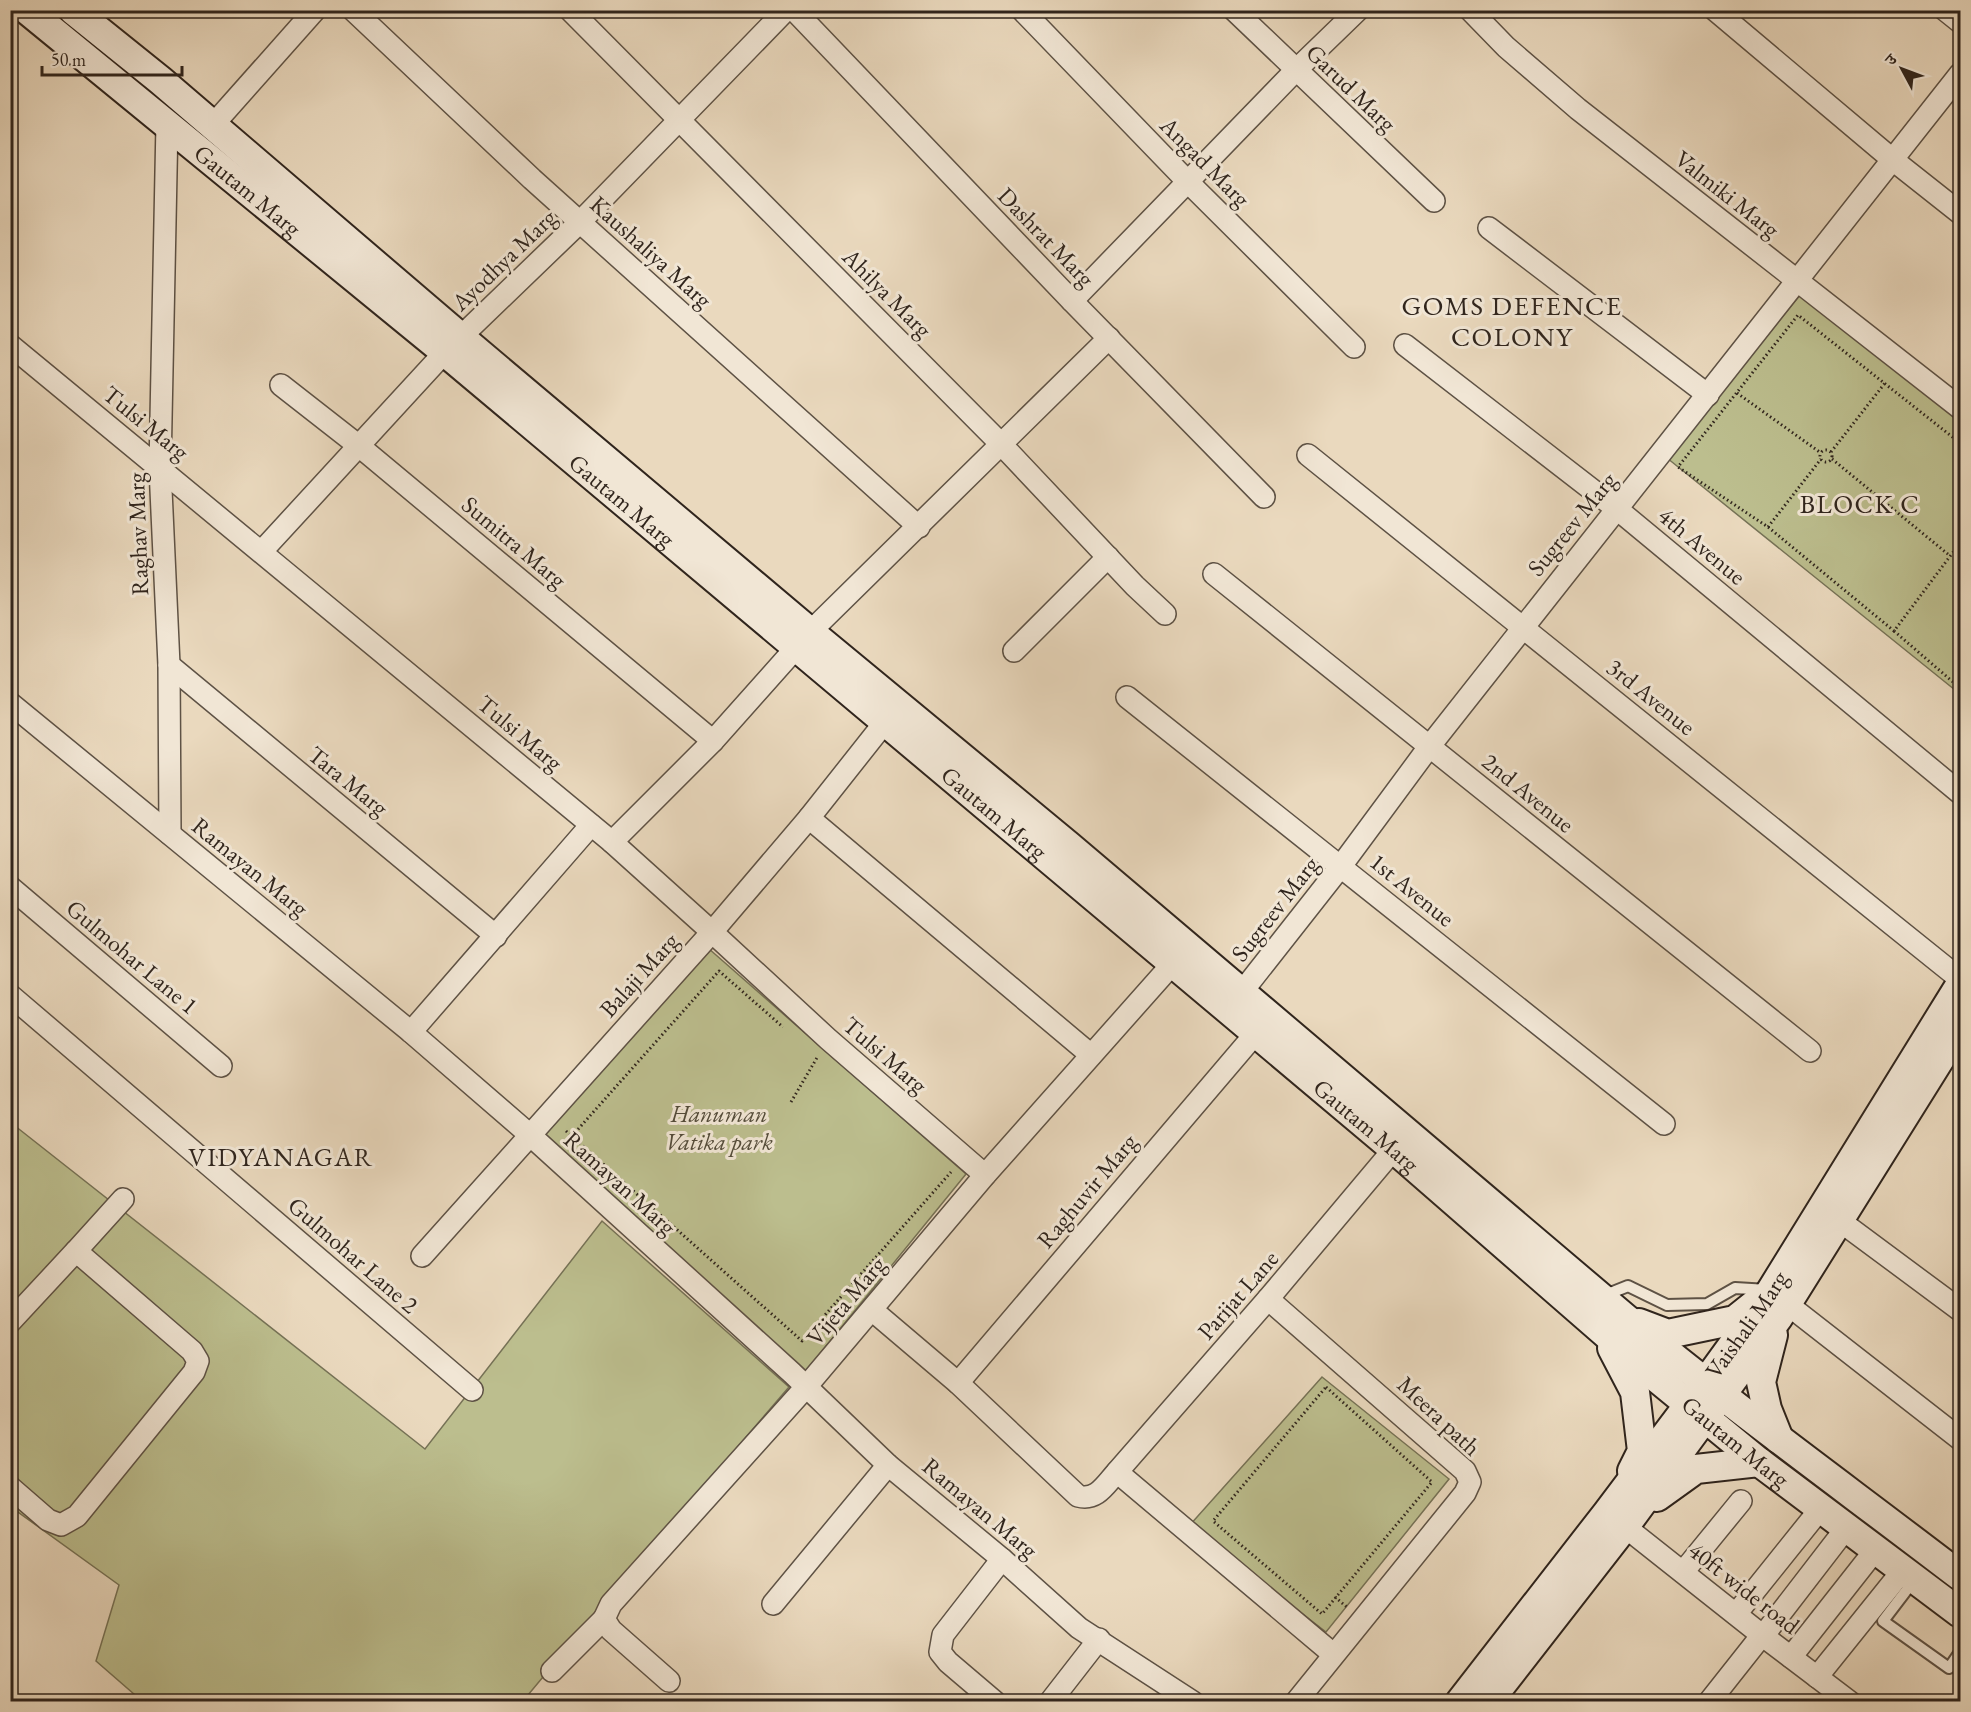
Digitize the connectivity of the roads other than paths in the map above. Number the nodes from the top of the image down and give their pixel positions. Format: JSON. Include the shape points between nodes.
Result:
{"nodes":[{"id":1,"x":27,"y":10,"type":"edge"},
{"id":2,"x":73,"y":10,"type":"edge"},
{"id":3,"x":315,"y":10,"type":"edge"},
{"id":4,"x":353,"y":10,"type":"edge"},
{"id":5,"x":570,"y":10,"type":"edge"},
{"id":6,"x":786,"y":10,"type":"edge"},
{"id":7,"x":794,"y":10,"type":"edge"},
{"id":8,"x":1022,"y":10,"type":"edge"},
{"id":9,"x":1234,"y":10,"type":"edge"},
{"id":10,"x":1358,"y":10,"type":"edge"},
{"id":11,"x":1470,"y":10,"type":"edge"},
{"id":12,"x":1715,"y":10,"type":"edge"},
{"id":13,"x":1945,"y":10,"type":"edge"},
{"id":14,"x":1960,"y":22,"type":"edge"},
{"id":15,"x":1296,"y":70,"type":"junction"},
{"id":16,"x":1960,"y":74,"type":"edge"},
{"id":17,"x":679,"y":121,"type":"junction"},
{"id":18,"x":167,"y":123,"type":"junction"},
{"id":19,"x":212,"y":126,"type":"junction"},
{"id":20,"x":1893,"y":160,"type":"junction"},
{"id":21,"x":1188,"y":182,"type":"junction"},
{"id":22,"x":1434,"y":201,"type":"dead end"},
{"id":23,"x":1960,"y":213,"type":"edge"},
{"id":24,"x":580,"y":222,"type":"junction"},
{"id":25,"x":1489,"y":228,"type":"dead end"},
{"id":26,"x":1797,"y":281,"type":"junction"},
{"id":27,"x":1072,"y":301,"type":"junction"},
{"id":28,"x":1109,"y":338,"type":"junction"},
{"id":29,"x":10,"y":345,"type":"edge"},
{"id":30,"x":452,"y":345,"type":"junction"},
{"id":31,"x":1405,"y":345,"type":"dead end"},
{"id":32,"x":1354,"y":347,"type":"dead end"},
{"id":33,"x":281,"y":385,"type":"dead end"},
{"id":34,"x":1708,"y":395,"type":"junction"},
{"id":35,"x":1960,"y":408,"type":"edge"},
{"id":36,"x":1001,"y":444,"type":"junction"},
{"id":37,"x":358,"y":446,"type":"junction"},
{"id":38,"x":1308,"y":455,"type":"dead end"},
{"id":39,"x":160,"y":468,"type":"junction"},
{"id":40,"x":1263,"y":497,"type":"dead end"},
{"id":41,"x":1617,"y":508,"type":"junction"},
{"id":42,"x":919,"y":527,"type":"junction"},
{"id":43,"x":262,"y":551,"type":"junction"},
{"id":44,"x":1108,"y":557,"type":"junction"},
{"id":45,"x":1214,"y":574,"type":"dead end"},
{"id":46,"x":1165,"y":614,"type":"dead end"},
{"id":47,"x":1523,"y":627,"type":"junction"},
{"id":48,"x":804,"y":640,"type":"junction"},
{"id":49,"x":1014,"y":651,"type":"dead end"},
{"id":50,"x":169,"y":665,"type":"junction"},
{"id":51,"x":1127,"y":697,"type":"dead end"},
{"id":52,"x":10,"y":703,"type":"edge"},
{"id":53,"x":885,"y":722,"type":"junction"},
{"id":54,"x":713,"y":741,"type":"junction"},
{"id":55,"x":1429,"y":747,"type":"junction"},
{"id":56,"x":1960,"y":793,"type":"edge"},
{"id":57,"x":809,"y":818,"type":"junction"},
{"id":58,"x":591,"y":825,"type":"junction"},
{"id":59,"x":170,"y":834,"type":"junction"},
{"id":60,"x":612,"y":842,"type":"junction"},
{"id":61,"x":1341,"y":866,"type":"junction"},
{"id":62,"x":10,"y":888,"type":"edge"},
{"id":63,"x":712,"y":932,"type":"junction"},
{"id":64,"x":496,"y":936,"type":"junction"},
{"id":65,"x":1180,"y":955,"type":"junction"},
{"id":66,"x":1960,"y":979,"type":"edge"},
{"id":67,"x":1960,"y":986,"type":"edge"},
{"id":68,"x":10,"y":995,"type":"edge"},
{"id":69,"x":1235,"y":1002,"type":"junction"},
{"id":70,"x":1960,"y":1027,"type":"edge"},
{"id":71,"x":411,"y":1032,"type":"junction"},
{"id":72,"x":1256,"y":1034,"type":"junction"},
{"id":73,"x":1810,"y":1051,"type":"dead end"},
{"id":74,"x":1091,"y":1055,"type":"junction"},
{"id":75,"x":221,"y":1066,"type":"dead end"},
{"id":76,"x":1664,"y":1124,"type":"dead end"},
{"id":77,"x":530,"y":1135,"type":"junction"},
{"id":78,"x":1394,"y":1149,"type":"junction"},
{"id":79,"x":985,"y":1175,"type":"junction"},
{"id":80,"x":123,"y":1199,"type":"dead end"},
{"id":81,"x":1831,"y":1215,"type":"junction"},
{"id":82,"x":76,"y":1251,"type":"junction"},
{"id":83,"x":422,"y":1256,"type":"dead end"},
{"id":84,"x":1600,"y":1297,"type":"junction"},
{"id":85,"x":1268,"y":1299,"type":"junction"},
{"id":86,"x":1779,"y":1304,"type":"junction"},
{"id":87,"x":872,"y":1310,"type":"junction"},
{"id":88,"x":1960,"y":1310,"type":"edge"},
{"id":89,"x":12,"y":1316,"type":"edge"},
{"id":90,"x":1615,"y":1326,"type":"junction"},
{"id":91,"x":958,"y":1383,"type":"junction"},
{"id":92,"x":806,"y":1387,"type":"junction"},
{"id":93,"x":472,"y":1390,"type":"dead end"},
{"id":94,"x":1706,"y":1400,"type":"junction"},
{"id":95,"x":1779,"y":1439,"type":"junction"},
{"id":96,"x":1960,"y":1439,"type":"edge"},
{"id":97,"x":1760,"y":1462,"type":"junction"},
{"id":98,"x":888,"y":1465,"type":"junction"},
{"id":99,"x":1117,"y":1472,"type":"junction"},
{"id":100,"x":10,"y":1487,"type":"edge"},
{"id":101,"x":1741,"y":1501,"type":"dead end"},
{"id":102,"x":1821,"y":1508,"type":"junction"},
{"id":103,"x":1622,"y":1512,"type":"junction"},
{"id":104,"x":1847,"y":1527,"type":"junction"},
{"id":105,"x":1876,"y":1549,"type":"junction"},
{"id":106,"x":1930,"y":1553,"type":"junction"},
{"id":107,"x":1002,"y":1559,"type":"junction"},
{"id":108,"x":1683,"y":1572,"type":"junction"},
{"id":109,"x":1909,"y":1574,"type":"junction"},
{"id":110,"x":1960,"y":1576,"type":"edge"},
{"id":111,"x":773,"y":1604,"type":"dead end"},
{"id":112,"x":1960,"y":1613,"type":"edge"},
{"id":113,"x":1736,"y":1614,"type":"junction"},
{"id":114,"x":604,"y":1619,"type":"junction"},
{"id":115,"x":1763,"y":1635,"type":"junction"},
{"id":116,"x":1099,"y":1639,"type":"junction"},
{"id":117,"x":1960,"y":1652,"type":"edge"},
{"id":118,"x":1333,"y":1654,"type":"junction"},
{"id":119,"x":1791,"y":1657,"type":"junction"},
{"id":120,"x":552,"y":1671,"type":"dead end"},
{"id":121,"x":1818,"y":1677,"type":"junction"},
{"id":122,"x":669,"y":1681,"type":"dead end"},
{"id":123,"x":995,"y":1701,"type":"edge"},
{"id":124,"x":1050,"y":1701,"type":"edge"},
{"id":125,"x":1193,"y":1701,"type":"edge"},
{"id":126,"x":1296,"y":1701,"type":"edge"},
{"id":127,"x":1460,"y":1701,"type":"edge"},
{"id":128,"x":1488,"y":1701,"type":"edge"},
{"id":129,"x":1709,"y":1701,"type":"edge"},
{"id":130,"x":1850,"y":1701,"type":"edge"}],
"edges":[{"from":1,"to":18,"type":"street","name":"Gautam Marg"},
{"from":2,"to":19,"type":"street","name":"Gautam Marg"},
{"from":3,"to":19,"type":"street"},
{"from":4,"to":24,"type":"street","name":"Kaushaliya Marg"},
{"from":5,"to":17,"type":"street","name":"Ahilya Marg"},
{"from":6,"to":17,"type":"street","name":"Ayodhya Marg"},
{"from":7,"to":27,"type":"street","name":"Dashrat Marg"},
{"from":8,"to":21,"type":"street","name":"Angad Marg"},
{"from":9,"to":15,"type":"street","name":"Garud Marg"},
{"from":10,"to":15,"type":"street"},
{"from":11,"to":26,"type":"street","name":"Valmiki Marg","via":[[1578,109]]},
{"from":12,"to":20,"type":"street"},
{"from":13,"to":14,"type":"street"},
{"from":15,"to":21,"type":"street"},
{"from":15,"to":22,"type":"street","name":"Garud Marg"},
{"from":16,"to":20,"type":"street","name":"Sugreev Marg"},
{"from":17,"to":24,"type":"street","name":"Ayodhya Marg"},
{"from":17,"to":36,"type":"street","name":"Ahilya Marg"},
{"from":18,"to":30,"type":"street","name":"Gautam Marg"},
{"from":18,"to":39,"type":"street","name":"Raghav Marg"},
{"from":19,"to":30,"type":"street","name":"Gautam Marg"},
{"from":20,"to":23,"type":"street"},
{"from":20,"to":26,"type":"street","name":"Sugreev Marg"},
{"from":21,"to":27,"type":"street"},
{"from":21,"to":32,"type":"street","name":"Angad Marg"},
{"from":24,"to":30,"type":"street","name":"Ayodhya Marg"},
{"from":24,"to":42,"type":"street","name":"Kaushaliya Marg"},
{"from":25,"to":34,"type":"street"},
{"from":26,"to":34,"type":"street","name":"Sugreev Marg"},
{"from":26,"to":35,"type":"street","name":"Valmiki Marg"},
{"from":27,"to":28,"type":"street","name":"Dashrat Marg"},
{"from":28,"to":36,"type":"street"},
{"from":28,"to":40,"type":"street","name":"Dashrat Marg"},
{"from":29,"to":39,"type":"street","name":"Tulsi Marg"},
{"from":30,"to":37,"type":"street","name":"Ayodhya Marg"},
{"from":30,"to":48,"type":"street","name":"Gautam Marg"},
{"from":31,"to":41,"type":"street","name":"4th Avenue"},
{"from":33,"to":37,"type":"street","name":"Sumitra Marg"},
{"from":34,"to":41,"type":"street","name":"Sugreev Marg"},
{"from":36,"to":42,"type":"street"},
{"from":36,"to":44,"type":"street","name":"Ahilya Marg"},
{"from":37,"to":43,"type":"street","name":"Ayodhya Marg"},
{"from":37,"to":54,"type":"street","name":"Sumitra Marg"},
{"from":38,"to":47,"type":"street","name":"3rd Avenue"},
{"from":39,"to":43,"type":"street","name":"Tulsi Marg"},
{"from":39,"to":50,"type":"street","name":"Raghav Marg"},
{"from":41,"to":47,"type":"street","name":"Sugreev Marg"},
{"from":41,"to":56,"type":"street","name":"4th Avenue"},
{"from":42,"to":48,"type":"street"},
{"from":43,"to":58,"type":"street","name":"Tulsi Marg"},
{"from":44,"to":46,"type":"street","name":"Ahilya Marg"},
{"from":44,"to":49,"type":"street"},
{"from":45,"to":55,"type":"street","name":"2nd Avenue"},
{"from":47,"to":55,"type":"street","name":"Sugreev Marg"},
{"from":47,"to":66,"type":"street","name":"3rd Avenue"},
{"from":48,"to":53,"type":"street","name":"Gautam Marg"},
{"from":48,"to":54,"type":"street"},
{"from":48,"to":65,"type":"street","name":"Gautam Marg","via":[[1060,838]]},
{"from":50,"to":59,"type":"street","name":"Raghav Marg"},
{"from":50,"to":64,"type":"street","name":"Tara Marg"},
{"from":51,"to":61,"type":"street","name":"1st Avenue"},
{"from":52,"to":59,"type":"street","name":"Ramayan Marg"},
{"from":53,"to":57,"type":"street","name":"Balaji Marg"},
{"from":53,"to":65,"type":"street","name":"Gautam Marg"},
{"from":54,"to":60,"type":"street"},
{"from":55,"to":61,"type":"street","name":"Sugreev Marg"},
{"from":55,"to":73,"type":"street","name":"2nd Avenue"},
{"from":57,"to":63,"type":"street","name":"Balaji Marg"},
{"from":57,"to":74,"type":"street"},
{"from":58,"to":60,"type":"street","name":"Tulsi Marg"},
{"from":58,"to":64,"type":"street"},
{"from":59,"to":71,"type":"street","name":"Ramayan Marg"},
{"from":60,"to":63,"type":"street","name":"Tulsi Marg"},
{"from":61,"to":69,"type":"street","name":"Sugreev Marg"},
{"from":61,"to":76,"type":"street","name":"1st Avenue"},
{"from":62,"to":75,"type":"street","name":"Gulmohar Lane 1"},
{"from":63,"to":77,"type":"street","name":"Balaji Marg"},
{"from":63,"to":79,"type":"street","name":"Tulsi Marg"},
{"from":64,"to":71,"type":"street"},
{"from":65,"to":69,"type":"street","name":"Gautam Marg"},
{"from":65,"to":74,"type":"street","name":"Vijeta Marg"},
{"from":67,"to":81,"type":"street","name":"Vaishali Marg"},
{"from":68,"to":93,"type":"street","name":"Gulmohar Lane 2"},
{"from":69,"to":72,"type":"street","name":"Gautam Marg"},
{"from":69,"to":84,"type":"street","name":"Gautam Marg"},
{"from":70,"to":81,"type":"street","name":"Vaishali Marg"},
{"from":71,"to":77,"type":"street","name":"Ramayan Marg"},
{"from":72,"to":78,"type":"street","name":"Gautam Marg"},
{"from":72,"to":91,"type":"street","name":"Raghuvir Marg"},
{"from":74,"to":79,"type":"street","name":"Vijeta Marg"},
{"from":77,"to":83,"type":"street","name":"Balaji Marg"},
{"from":77,"to":92,"type":"street","name":"Ramayan Marg"},
{"from":78,"to":85,"type":"street","name":"Parijat Lane"},
{"from":78,"to":90,"type":"street","name":"Gautam Marg"},
{"from":79,"to":87,"type":"street","name":"Vijeta Marg"},
{"from":80,"to":82,"type":"street"},
{"from":81,"to":86,"type":"street","name":"Vaishali Marg"},
{"from":81,"to":88,"type":"street"},
{"from":82,"to":89,"type":"street"},
{"from":82,"to":100,"type":"street","via":[[198,1360],[194,1372],[77,1516],[61,1525],[48,1520]]},
{"from":84,"to":86,"type":"lane","via":[[1628,1286],[1667,1305],[1707,1304],[1735,1288]]},
{"from":84,"to":90,"type":"street","name":"Gautam Marg"},
{"from":85,"to":99,"type":"street","name":"Parijat Lane"},
{"from":85,"to":118,"type":"street","name":"Meera path","via":[[1465,1471],[1470,1482]]},
{"from":86,"to":90,"type":"street","via":[[1735,1320],[1668,1334]]},
{"from":86,"to":94,"type":"street","name":"Vaishali Marg"},
{"from":86,"to":95,"type":"street","via":[[1761,1382]]},
{"from":86,"to":96,"type":"street"},
{"from":87,"to":91,"type":"street","name":"Parijat Lane"},
{"from":87,"to":92,"type":"street","name":"Vijeta Marg"},
{"from":90,"to":94,"type":"street","name":"Gautam Marg"},
{"from":90,"to":103,"type":"street","via":[[1635,1392],[1642,1451]]},
{"from":91,"to":99,"type":"street","name":"Parijat Lane","via":[[1078,1496],[1097,1494]]},
{"from":92,"to":98,"type":"street","name":"Ramayan Marg"},
{"from":92,"to":114,"type":"street","name":"Vijeta Marg","via":[[611,1604]]},
{"from":94,"to":95,"type":"street","name":"Gautam Marg"},
{"from":94,"to":97,"type":"street","name":"Gautam Marg"},
{"from":94,"to":103,"type":"street","name":"Vaishali Marg"},
{"from":95,"to":106,"type":"street","name":"Gautam Marg"},
{"from":97,"to":102,"type":"street","name":"Gautam Marg"},
{"from":97,"to":103,"type":"street","via":[[1696,1469]]},
{"from":98,"to":107,"type":"street","name":"Ramayan Marg"},
{"from":98,"to":111,"type":"street"},
{"from":99,"to":118,"type":"street"},
{"from":101,"to":108,"type":"street"},
{"from":102,"to":104,"type":"street","name":"Gautam Marg"},
{"from":102,"to":113,"type":"street"},
{"from":103,"to":108,"type":"street","name":"40ft wide road"},
{"from":103,"to":127,"type":"street","name":"Vaishali Marg"},
{"from":103,"to":128,"type":"street","name":"Vaishali Marg"},
{"from":104,"to":105,"type":"street","name":"Gautam Marg"},
{"from":104,"to":115,"type":"street"},
{"from":105,"to":109,"type":"street","name":"Gautam Marg"},
{"from":105,"to":119,"type":"street"},
{"from":106,"to":109,"type":"street"},
{"from":106,"to":110,"type":"street","name":"Gautam Marg"},
{"from":107,"to":116,"type":"street","name":"Ramayan Marg","via":[[1079,1628]]},
{"from":107,"to":123,"type":"street","via":[[943,1635],[940,1652]]},
{"from":108,"to":113,"type":"street","name":"40ft wide road"},
{"from":109,"to":112,"type":"street","name":"Gautam Marg"},
{"from":109,"to":117,"type":"lane","via":[[1883,1621],[1949,1668]]},
{"from":109,"to":121,"type":"street"},
{"from":113,"to":115,"type":"street","name":"40ft wide road"},
{"from":114,"to":120,"type":"street","name":"Vijeta Marg"},
{"from":114,"to":122,"type":"street","via":[[611,1630]]},
{"from":115,"to":119,"type":"street","name":"40ft wide road"},
{"from":115,"to":129,"type":"street"},
{"from":116,"to":124,"type":"street"},
{"from":116,"to":125,"type":"street","name":"Ramayan Marg"},
{"from":118,"to":126,"type":"street","name":"Meera path"},
{"from":119,"to":121,"type":"street","name":"40ft wide road"},
{"from":121,"to":130,"type":"street","name":"40ft wide road"}]}
